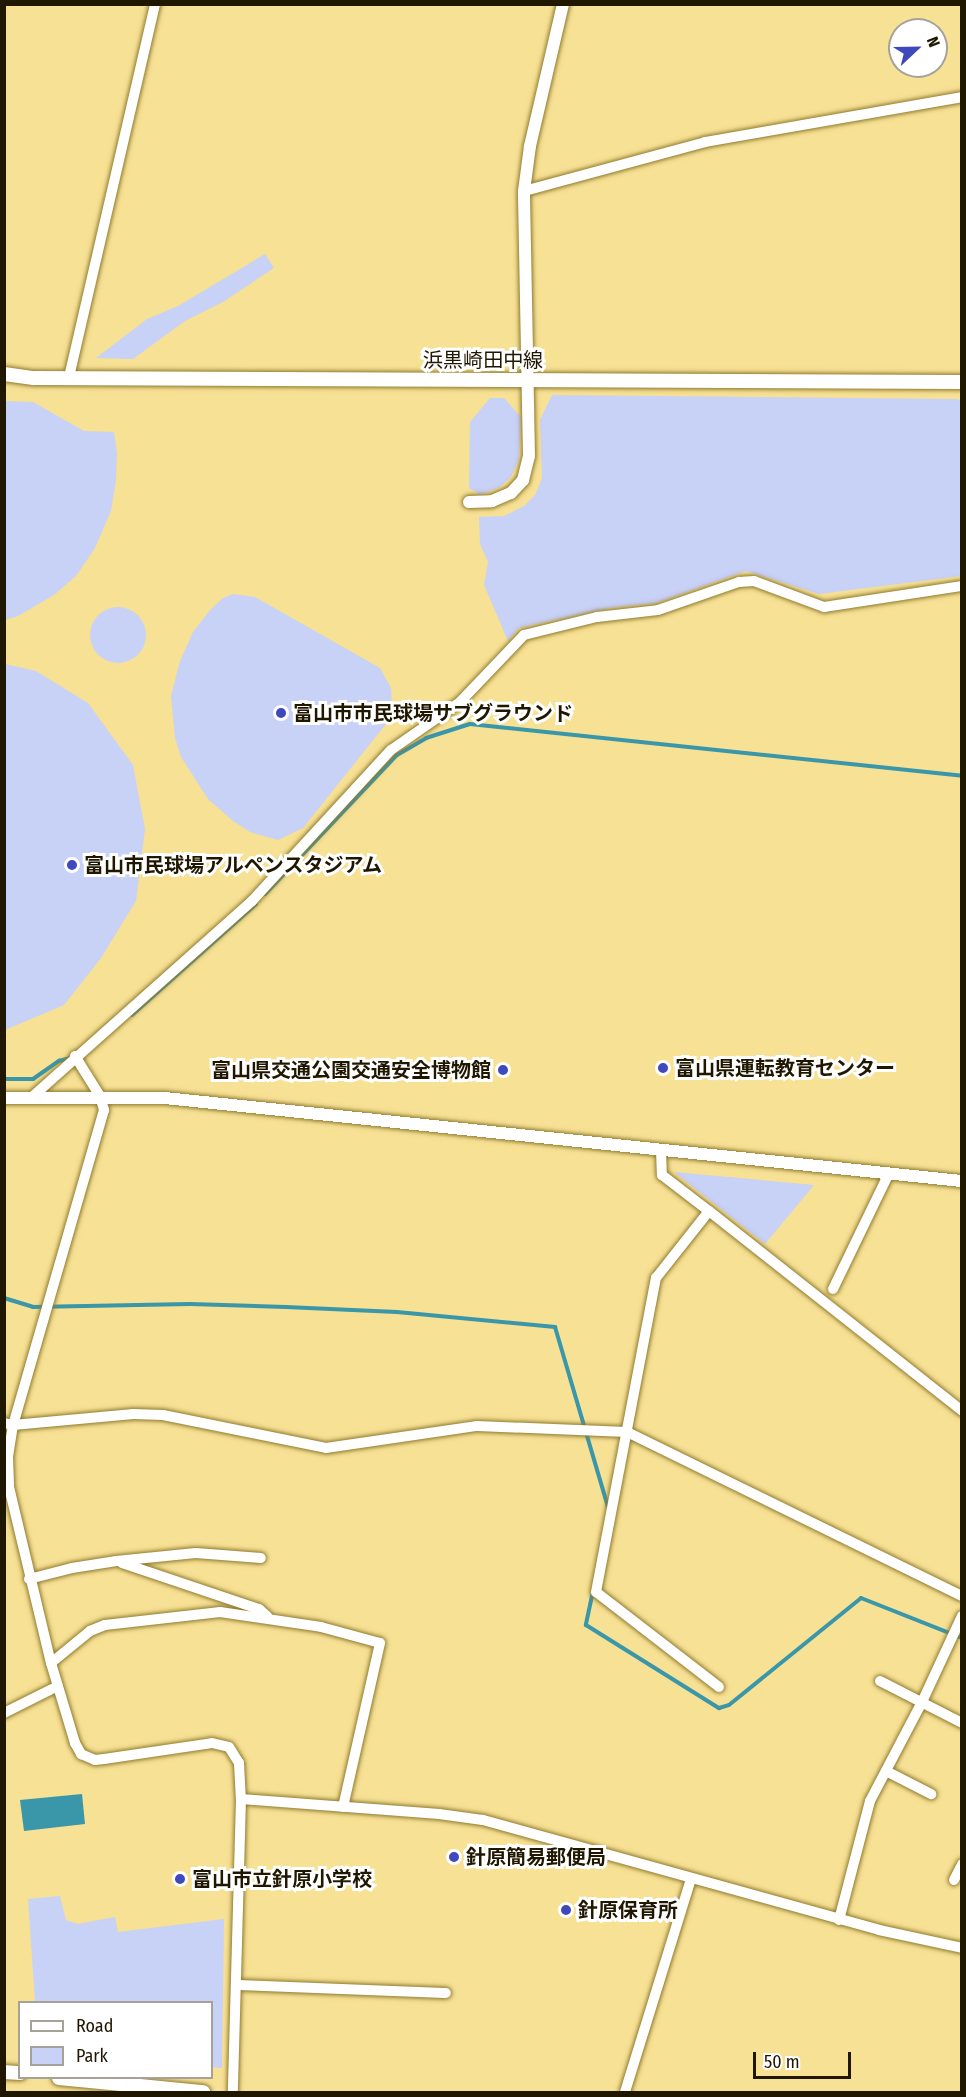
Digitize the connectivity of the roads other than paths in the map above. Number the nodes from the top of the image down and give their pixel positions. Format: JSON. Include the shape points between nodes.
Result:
{"nodes":[{"id":1,"x":155,"y":4,"type":"edge"},
{"id":2,"x":562,"y":4,"type":"edge"},
{"id":3,"x":962,"y":97,"type":"edge"},
{"id":4,"x":524,"y":191,"type":"junction"},
{"id":5,"x":4,"y":374,"type":"edge"},
{"id":6,"x":69,"y":377,"type":"junction"},
{"id":7,"x":528,"y":379,"type":"junction"},
{"id":8,"x":962,"y":382,"type":"edge"},
{"id":9,"x":469,"y":502,"type":"dead end"},
{"id":10,"x":962,"y":586,"type":"edge"},
{"id":11,"x":75,"y":1056,"type":"junction"},
{"id":12,"x":100,"y":1096,"type":"junction"},
{"id":13,"x":32,"y":1097,"type":"junction"},
{"id":14,"x":4,"y":1098,"type":"edge"},
{"id":15,"x":661,"y":1150,"type":"junction"},
{"id":16,"x":888,"y":1175,"type":"junction"},
{"id":17,"x":962,"y":1181,"type":"edge"},
{"id":18,"x":709,"y":1211,"type":"junction"},
{"id":19,"x":833,"y":1289,"type":"dead end"},
{"id":20,"x":962,"y":1411,"type":"edge"},
{"id":21,"x":9,"y":1424,"type":"edge"},
{"id":22,"x":627,"y":1432,"type":"junction"},
{"id":23,"x":261,"y":1558,"type":"dead end"},
{"id":24,"x":116,"y":1561,"type":"junction"},
{"id":25,"x":29,"y":1579,"type":"junction"},
{"id":26,"x":962,"y":1596,"type":"edge"},
{"id":27,"x":962,"y":1616,"type":"edge"},
{"id":28,"x":268,"y":1617,"type":"junction"},
{"id":29,"x":51,"y":1663,"type":"junction"},
{"id":30,"x":880,"y":1681,"type":"dead end"},
{"id":31,"x":58,"y":1686,"type":"junction"},
{"id":32,"x":719,"y":1687,"type":"dead end"},
{"id":33,"x":922,"y":1702,"type":"junction"},
{"id":34,"x":4,"y":1713,"type":"edge"},
{"id":35,"x":962,"y":1723,"type":"edge"},
{"id":36,"x":886,"y":1771,"type":"junction"},
{"id":37,"x":931,"y":1794,"type":"dead end"},
{"id":38,"x":242,"y":1799,"type":"junction"},
{"id":39,"x":343,"y":1807,"type":"junction"},
{"id":40,"x":962,"y":1864,"type":"edge"},
{"id":41,"x":691,"y":1879,"type":"junction"},
{"id":42,"x":954,"y":1880,"type":"dead end"},
{"id":43,"x":839,"y":1920,"type":"junction"},
{"id":44,"x":962,"y":1948,"type":"edge"},
{"id":45,"x":237,"y":1985,"type":"junction"},
{"id":46,"x":446,"y":1993,"type":"dead end"},
{"id":47,"x":68,"y":2079,"type":"edge"},
{"id":48,"x":203,"y":2092,"type":"edge"},
{"id":49,"x":232,"y":2092,"type":"edge"},
{"id":50,"x":625,"y":2092,"type":"edge"}],
"edges":[{"from":1,"to":6,"type":"street"},
{"from":2,"to":4,"type":"street","via":[[530,146]]},
{"from":3,"to":4,"type":"street","via":[[705,142]]},
{"from":4,"to":7,"type":"street"},
{"from":5,"to":6,"type":"main road","name":"浜黒崎田中線"},
{"from":6,"to":7,"type":"main road","name":"浜黒崎田中線"},
{"from":7,"to":8,"type":"main road","name":"浜黒崎田中線"},
{"from":7,"to":9,"type":"street","via":[[529,456],[524,480],[511,494],[492,501]]},
{"from":10,"to":11,"type":"street","via":[[824,607],[754,581],[740,582],[658,610],[597,618],[524,635],[460,702],[391,750],[252,901]]},
{"from":11,"to":12,"type":"street"},
{"from":11,"to":13,"type":"street"},
{"from":12,"to":13,"type":"street"},
{"from":12,"to":15,"type":"street","via":[[165,1098]]},
{"from":12,"to":21,"type":"street","via":[[104,1110]]},
{"from":13,"to":14,"type":"street"},
{"from":15,"to":16,"type":"street"},
{"from":15,"to":18,"type":"street","via":[[662,1175]]},
{"from":16,"to":17,"type":"street"},
{"from":16,"to":19,"type":"street"},
{"from":18,"to":20,"type":"street"},
{"from":18,"to":22,"type":"street","via":[[656,1278]]},
{"from":21,"to":22,"type":"street","via":[[162,1415],[326,1448],[477,1426]]},
{"from":21,"to":25,"type":"street","via":[[9,1488]]},
{"from":22,"to":26,"type":"street"},
{"from":22,"to":32,"type":"street","via":[[596,1592]]},
{"from":23,"to":24,"type":"street","via":[[196,1553]]},
{"from":24,"to":25,"type":"street"},
{"from":24,"to":28,"type":"street","via":[[259,1609]]},
{"from":25,"to":29,"type":"street"},
{"from":27,"to":33,"type":"street"},
{"from":28,"to":29,"type":"street","via":[[220,1612],[105,1625],[90,1631]]},
{"from":28,"to":39,"type":"street","via":[[380,1643]]},
{"from":29,"to":31,"type":"street"},
{"from":30,"to":33,"type":"street"},
{"from":31,"to":34,"type":"street"},
{"from":31,"to":38,"type":"street","via":[[81,1754],[95,1760],[212,1743],[229,1747],[239,1762]]},
{"from":33,"to":35,"type":"street"},
{"from":33,"to":36,"type":"street"},
{"from":36,"to":37,"type":"street"},
{"from":36,"to":43,"type":"street","via":[[870,1801]]},
{"from":38,"to":39,"type":"street"},
{"from":38,"to":45,"type":"street"},
{"from":39,"to":41,"type":"street","via":[[483,1820]]},
{"from":40,"to":42,"type":"street"},
{"from":41,"to":43,"type":"street"},
{"from":41,"to":50,"type":"street"},
{"from":43,"to":44,"type":"street"},
{"from":45,"to":46,"type":"street"},
{"from":45,"to":49,"type":"street"},
{"from":47,"to":48,"type":"main road"}]}
